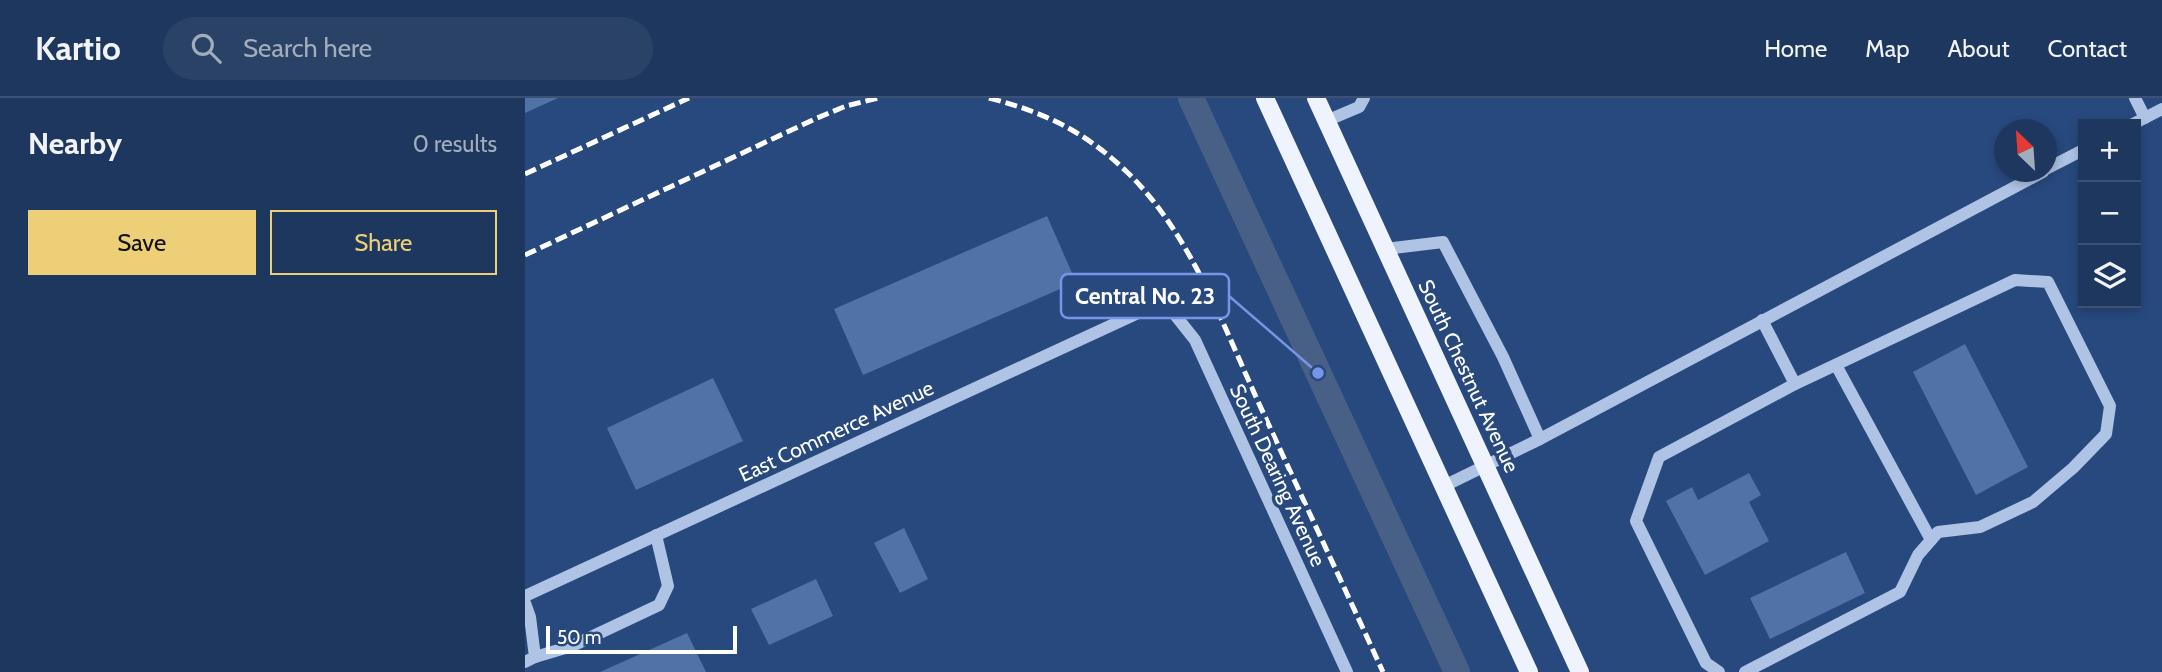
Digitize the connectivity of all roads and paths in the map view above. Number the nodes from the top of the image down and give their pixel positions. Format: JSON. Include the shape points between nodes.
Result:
{"nodes":[{"id":1,"x":1265,"y":98,"type":"edge"},
{"id":2,"x":1316,"y":98,"type":"edge"},
{"id":3,"x":2135,"y":98,"type":"edge"},
{"id":4,"x":1366,"y":99,"type":"edge"},
{"id":5,"x":2162,"y":109,"type":"edge"},
{"id":6,"x":2145,"y":118,"type":"junction"},
{"id":7,"x":2141,"y":120,"type":"edge"},
{"id":8,"x":1326,"y":121,"type":"junction"},
{"id":9,"x":2078,"y":153,"type":"edge"},
{"id":10,"x":2057,"y":164,"type":"edge"},
{"id":11,"x":2022,"y":182,"type":"edge"},
{"id":12,"x":1385,"y":249,"type":"junction"},
{"id":13,"x":1164,"y":301,"type":"joint"},
{"id":14,"x":1762,"y":320,"type":"junction"},
{"id":15,"x":1836,"y":365,"type":"junction"},
{"id":16,"x":1795,"y":384,"type":"junction"},
{"id":17,"x":1540,"y":439,"type":"junction"},
{"id":18,"x":1485,"y":464,"type":"junction"},
{"id":19,"x":1444,"y":486,"type":"junction"},
{"id":20,"x":656,"y":535,"type":"junction"},
{"id":21,"x":1931,"y":540,"type":"junction"},
{"id":22,"x":525,"y":596,"type":"edge"},
{"id":23,"x":525,"y":603,"type":"edge"},
{"id":24,"x":530,"y":660,"type":"edge"},
{"id":25,"x":1347,"y":672,"type":"edge"},
{"id":26,"x":1529,"y":672,"type":"edge"},
{"id":27,"x":1580,"y":672,"type":"edge"},
{"id":28,"x":1719,"y":672,"type":"edge"},
{"id":29,"x":1745,"y":672,"type":"edge"}],
"edges":[{"from":1,"to":19,"type":"main road"},
{"from":2,"to":8,"type":"main road","name":"South Chestnut Avenue"},
{"from":3,"to":6,"type":"street"},
{"from":4,"to":8,"type":"street","via":[[1359,107]]},
{"from":5,"to":6,"type":"street"},
{"from":6,"to":7,"type":"street"},
{"from":8,"to":12,"type":"main road","name":"South Chestnut Avenue"},
{"from":9,"to":10,"type":"street"},
{"from":11,"to":14,"type":"street"},
{"from":12,"to":17,"type":"street","via":[[1443,242]]},
{"from":12,"to":18,"type":"main road","name":"South Chestnut Avenue"},
{"from":13,"to":20,"type":"street","name":"East Commerce Avenue"},
{"from":13,"to":25,"type":"street","name":"South Dearing Avenue","via":[[1195,340]]},
{"from":14,"to":16,"type":"street"},
{"from":14,"to":17,"type":"street"},
{"from":15,"to":16,"type":"street"},
{"from":15,"to":21,"type":"street"},
{"from":15,"to":21,"type":"street","via":[[2015,280],[2048,282],[2110,407],[2106,434],[2033,502],[1980,527],[1938,532]]},
{"from":16,"to":28,"type":"street","via":[[1659,457],[1636,521],[1706,663]]},
{"from":17,"to":18,"type":"street"},
{"from":18,"to":19,"type":"street"},
{"from":18,"to":27,"type":"main road","name":"South Chestnut Avenue"},
{"from":19,"to":26,"type":"main road"},
{"from":20,"to":22,"type":"street","name":"East Commerce Avenue"},
{"from":20,"to":24,"type":"street","via":[[669,586],[659,605],[572,646]]},
{"from":21,"to":29,"type":"street","via":[[1900,592]]},
{"from":23,"to":24,"type":"street","via":[[530,617]]}]}
